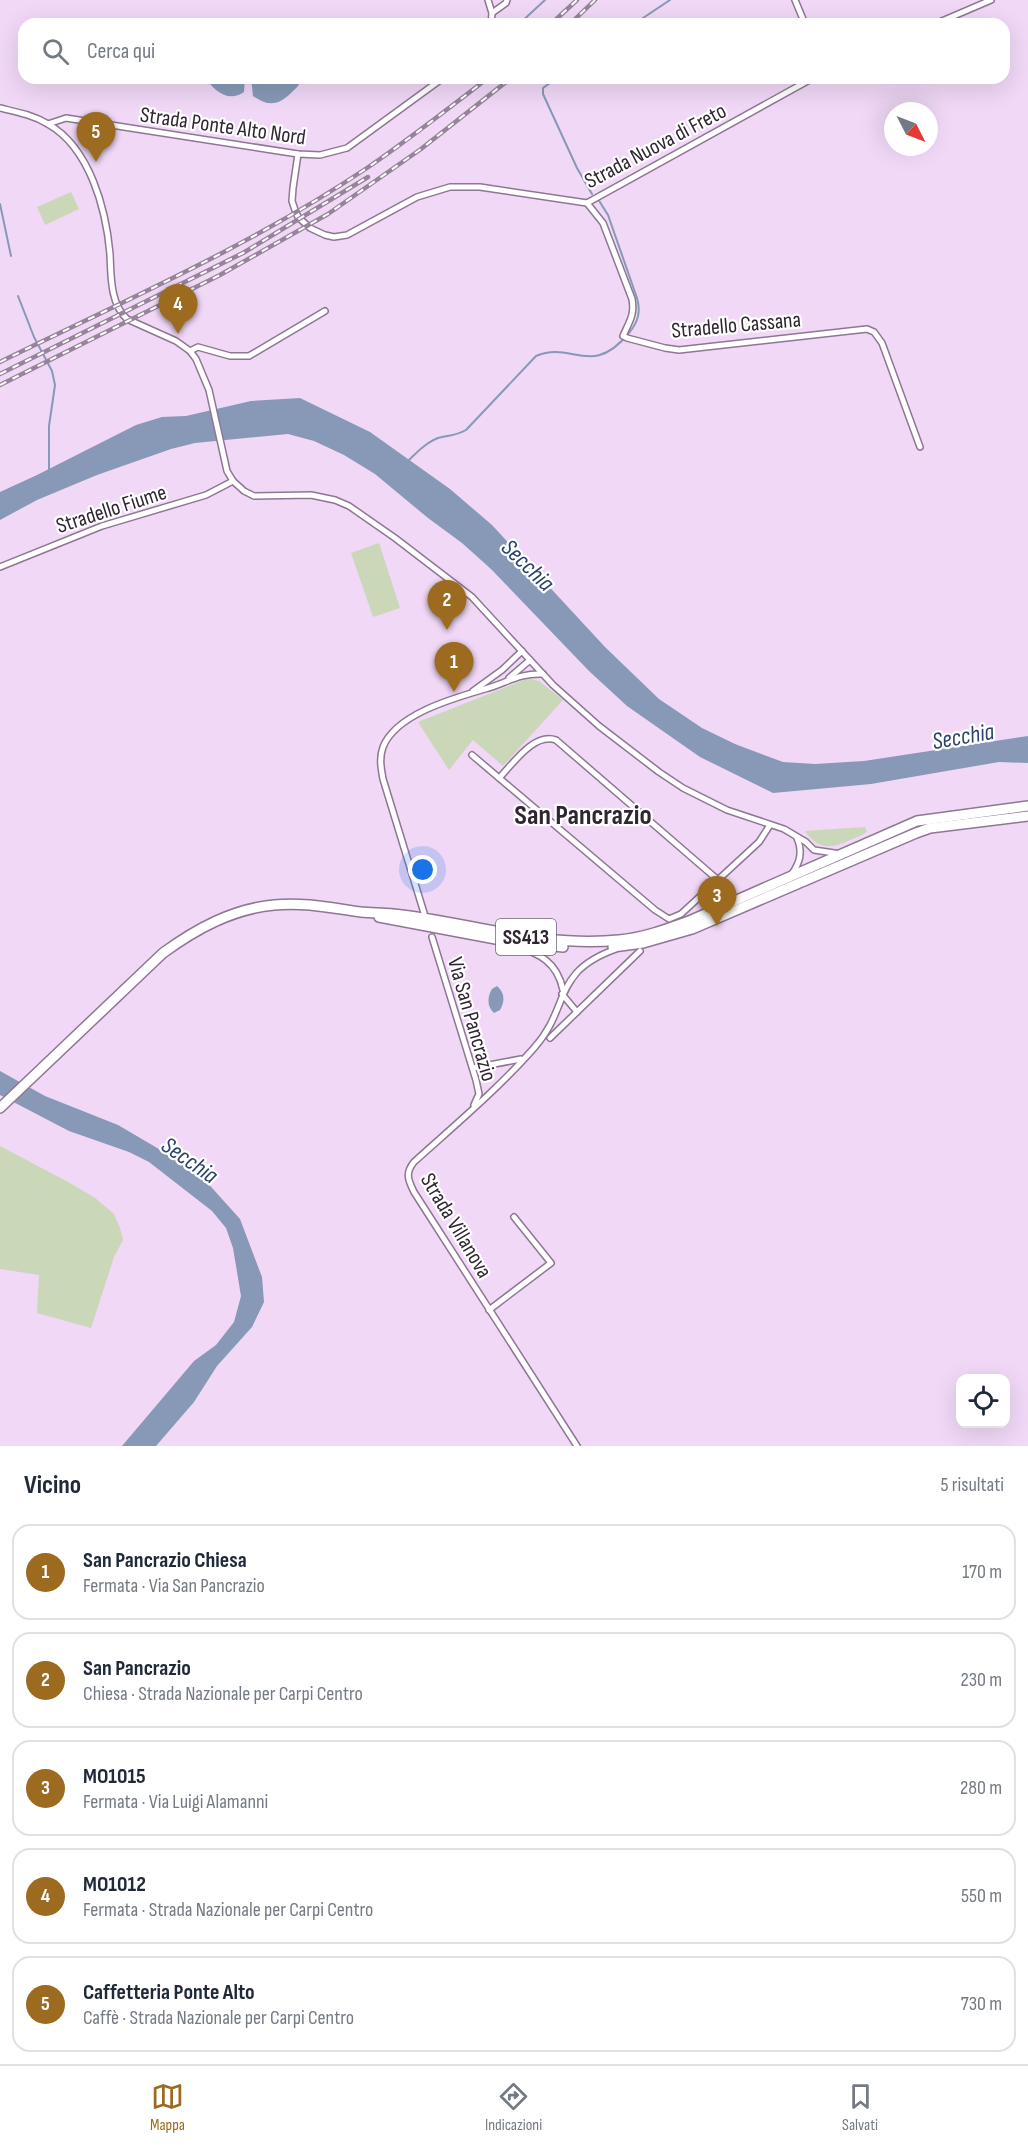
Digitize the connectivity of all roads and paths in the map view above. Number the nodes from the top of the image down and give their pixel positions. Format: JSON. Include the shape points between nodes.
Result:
{"nodes":[{"id":1,"x":488,"y":0,"type":"edge"},
{"id":2,"x":507,"y":0,"type":"edge"},
{"id":3,"x":795,"y":0,"type":"edge"},
{"id":4,"x":991,"y":0,"type":"edge"},
{"id":5,"x":492,"y":13,"type":"junction"},
{"id":6,"x":492,"y":18,"type":"edge"},
{"id":7,"x":802,"y":18,"type":"edge"},
{"id":8,"x":949,"y":18,"type":"edge"},
{"id":9,"x":435,"y":84,"type":"edge"},
{"id":10,"x":802,"y":84,"type":"edge"},
{"id":11,"x":0,"y":108,"type":"edge"},
{"id":12,"x":48,"y":124,"type":"junction"},
{"id":13,"x":298,"y":154,"type":"junction"},
{"id":14,"x":586,"y":203,"type":"junction"},
{"id":15,"x":325,"y":311,"type":"dead end"},
{"id":16,"x":190,"y":351,"type":"junction"},
{"id":17,"x":920,"y":447,"type":"dead end"},
{"id":18,"x":233,"y":481,"type":"junction"},
{"id":19,"x":0,"y":567,"type":"edge"},
{"id":20,"x":522,"y":651,"type":"junction"},
{"id":21,"x":530,"y":660,"type":"junction"},
{"id":22,"x":543,"y":674,"type":"junction"},
{"id":23,"x":508,"y":679,"type":"junction"},
{"id":24,"x":469,"y":693,"type":"junction"},
{"id":25,"x":472,"y":755,"type":"dead end"},
{"id":26,"x":499,"y":778,"type":"junction"},
{"id":27,"x":1028,"y":806,"type":"edge"},
{"id":28,"x":1028,"y":816,"type":"edge"},
{"id":29,"x":770,"y":825,"type":"junction"},
{"id":30,"x":797,"y":837,"type":"junction"},
{"id":31,"x":842,"y":855,"type":"junction"},
{"id":32,"x":790,"y":878,"type":"junction"},
{"id":33,"x":718,"y":880,"type":"junction"},
{"id":34,"x":362,"y":912,"type":"junction"},
{"id":35,"x":424,"y":913,"type":"dead end"},
{"id":36,"x":432,"y":937,"type":"dead end"},
{"id":37,"x":501,"y":940,"type":"junction"},
{"id":38,"x":626,"y":946,"type":"junction"},
{"id":39,"x":640,"y":951,"type":"dead end"},
{"id":40,"x":563,"y":992,"type":"junction"},
{"id":41,"x":577,"y":1012,"type":"junction"},
{"id":42,"x":550,"y":1038,"type":"dead end"},
{"id":43,"x":526,"y":1056,"type":"junction"},
{"id":44,"x":473,"y":1068,"type":"junction"},
{"id":45,"x":0,"y":1108,"type":"edge"},
{"id":46,"x":472,"y":1109,"type":"junction"},
{"id":47,"x":514,"y":1217,"type":"dead end"},
{"id":48,"x":489,"y":1310,"type":"junction"},
{"id":49,"x":577,"y":1446,"type":"edge"}],
"edges":[{"from":1,"to":5,"type":"street"},
{"from":2,"to":5,"type":"street"},
{"from":3,"to":7,"type":"street"},
{"from":4,"to":8,"type":"street"},
{"from":5,"to":6,"type":"street"},
{"from":9,"to":13,"type":"street","name":"Strada Ponte Alto Nord","via":[[346,148],[320,155]]},
{"from":10,"to":14,"type":"street","name":"Strada Nuova di Freto"},
{"from":11,"to":12,"type":"street"},
{"from":12,"to":13,"type":"street","name":"Strada Ponte Alto Nord","via":[[66,118]]},
{"from":12,"to":16,"type":"street","via":[[76,152],[99,193],[107,226],[111,281],[122,314]]},
{"from":13,"to":14,"type":"street","name":"Strada Nuova di Freto","via":[[293,188],[295,210],[310,228],[333,237],[347,235],[417,197],[450,187],[480,187]]},
{"from":14,"to":17,"type":"street","name":"Stradello Cassana","via":[[606,230],[632,299],[633,317],[623,336],[679,350],[867,329],[882,343]]},
{"from":15,"to":16,"type":"street","via":[[249,356],[230,356],[198,347]]},
{"from":16,"to":18,"type":"street","via":[[209,390],[225,463]]},
{"from":18,"to":19,"type":"street","name":"Stradello Fiume","via":[[206,495],[102,526]]},
{"from":18,"to":20,"type":"street","via":[[254,496],[312,495],[349,506],[472,597]]},
{"from":20,"to":21,"type":"street"},
{"from":20,"to":24,"type":"street"},
{"from":21,"to":22,"type":"street"},
{"from":21,"to":23,"type":"street"},
{"from":22,"to":23,"type":"street"},
{"from":22,"to":29,"type":"street","via":[[599,726],[683,788],[727,810]]},
{"from":23,"to":24,"type":"street"},
{"from":24,"to":35,"type":"street","via":[[402,723],[381,754],[383,779]]},
{"from":25,"to":26,"type":"street"},
{"from":26,"to":33,"type":"street","via":[[665,917],[677,917]]},
{"from":26,"to":33,"type":"street","via":[[533,744],[545,738],[556,740]]},
{"from":27,"to":31,"type":"main road","number":"SS413","via":[[917,821]]},
{"from":28,"to":38,"type":"main road","number":"SS413","via":[[930,828],[692,929]]},
{"from":29,"to":30,"type":"street"},
{"from":29,"to":33,"type":"street","via":[[759,842]]},
{"from":30,"to":31,"type":"street","via":[[814,850]]},
{"from":30,"to":32,"type":"street","via":[[801,857]]},
{"from":31,"to":32,"type":"main road","number":"SS413"},
{"from":32,"to":34,"type":"main road","number":"SS413","via":[[662,931],[621,940],[540,939]]},
{"from":34,"to":37,"type":"main road","number":"SS413"},
{"from":34,"to":45,"type":"main road","number":"SS413","via":[[301,904],[273,905],[245,910],[196,930],[169,948]]},
{"from":36,"to":44,"type":"street","name":"Via San Pancrazio"},
{"from":37,"to":38,"type":"main road","number":"SS413","via":[[565,947]]},
{"from":37,"to":40,"type":"street","via":[[549,962],[558,973]]},
{"from":38,"to":40,"type":"street","via":[[587,962]]},
{"from":39,"to":41,"type":"street"},
{"from":40,"to":41,"type":"street"},
{"from":40,"to":43,"type":"street","via":[[549,1026]]},
{"from":41,"to":42,"type":"street"},
{"from":43,"to":44,"type":"street"},
{"from":43,"to":46,"type":"street"},
{"from":44,"to":46,"type":"street","name":"Via San Pancrazio","via":[[478,1094]]},
{"from":46,"to":48,"type":"street","name":"Strada Villanova","via":[[414,1162],[407,1175]]},
{"from":47,"to":48,"type":"street","name":"Strada Villanova","via":[[551,1263]]},
{"from":48,"to":49,"type":"street","name":"Strada Villanova"}]}
